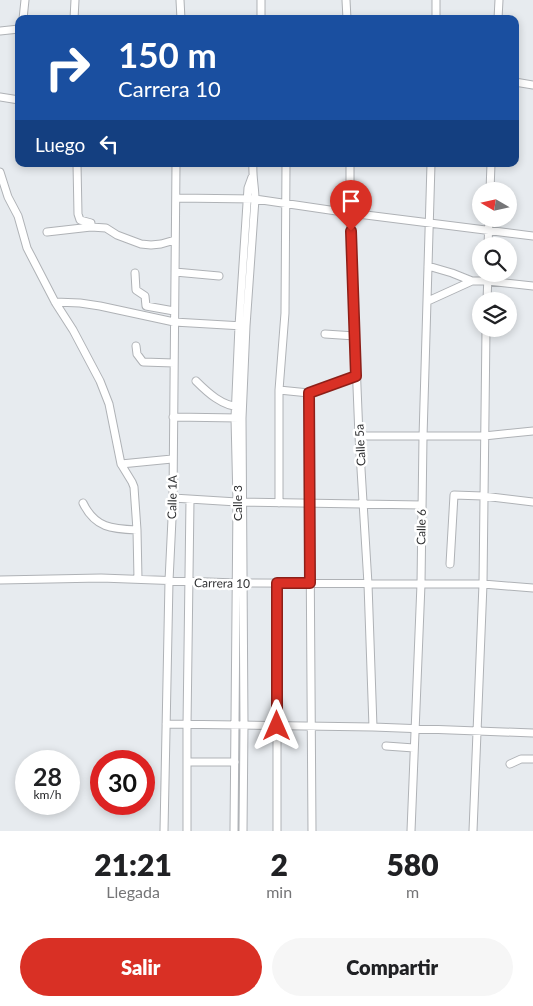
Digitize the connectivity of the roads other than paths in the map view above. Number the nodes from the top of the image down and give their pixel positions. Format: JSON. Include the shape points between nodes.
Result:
{"nodes":[{"id":1,"x":25,"y":0,"type":"edge"},
{"id":2,"x":75,"y":0,"type":"edge"},
{"id":3,"x":180,"y":0,"type":"edge"},
{"id":4,"x":261,"y":0,"type":"edge"},
{"id":5,"x":346,"y":0,"type":"edge"},
{"id":6,"x":436,"y":0,"type":"edge"},
{"id":7,"x":499,"y":0,"type":"edge"},
{"id":8,"x":24,"y":15,"type":"edge"},
{"id":9,"x":74,"y":15,"type":"edge"},
{"id":10,"x":180,"y":15,"type":"edge"},
{"id":11,"x":261,"y":15,"type":"edge"},
{"id":12,"x":347,"y":15,"type":"edge"},
{"id":13,"x":436,"y":15,"type":"edge"},
{"id":14,"x":498,"y":15,"type":"edge"},
{"id":15,"x":15,"y":30,"type":"edge"},
{"id":16,"x":0,"y":31,"type":"edge"},
{"id":17,"x":519,"y":83,"type":"edge"},
{"id":18,"x":533,"y":85,"type":"edge"},
{"id":19,"x":0,"y":97,"type":"edge"},
{"id":20,"x":15,"y":99,"type":"edge"},
{"id":21,"x":77,"y":167,"type":"edge"},
{"id":22,"x":176,"y":167,"type":"edge"},
{"id":23,"x":253,"y":167,"type":"edge"},
{"id":24,"x":286,"y":167,"type":"edge"},
{"id":25,"x":350,"y":167,"type":"edge"},
{"id":26,"x":432,"y":167,"type":"edge"},
{"id":27,"x":491,"y":167,"type":"edge"},
{"id":28,"x":0,"y":172,"type":"edge"},
{"id":29,"x":490,"y":182,"type":"edge"},
{"id":30,"x":176,"y":198,"type":"junction"},
{"id":31,"x":251,"y":199,"type":"junction"},
{"id":32,"x":285,"y":204,"type":"junction"},
{"id":33,"x":350,"y":213,"type":"junction"},
{"id":34,"x":430,"y":224,"type":"junction"},
{"id":35,"x":91,"y":227,"type":"junction"},
{"id":36,"x":488,"y":228,"type":"edge"},
{"id":37,"x":488,"y":231,"type":"junction"},
{"id":38,"x":47,"y":232,"type":"dead end"},
{"id":39,"x":533,"y":236,"type":"edge"},
{"id":40,"x":488,"y":237,"type":"edge"},
{"id":41,"x":175,"y":240,"type":"junction"},
{"id":42,"x":428,"y":266,"type":"junction"},
{"id":43,"x":175,"y":272,"type":"junction"},
{"id":44,"x":135,"y":274,"type":"dead end"},
{"id":45,"x":219,"y":276,"type":"dead end"},
{"id":46,"x":472,"y":282,"type":"joint"},
{"id":47,"x":510,"y":282,"type":"edge"},
{"id":48,"x":533,"y":286,"type":"edge"},
{"id":49,"x":55,"y":302,"type":"junction"},
{"id":50,"x":428,"y":302,"type":"junction"},
{"id":51,"x":174,"y":311,"type":"junction"},
{"id":52,"x":174,"y":322,"type":"junction"},
{"id":53,"x":242,"y":326,"type":"junction"},
{"id":54,"x":325,"y":334,"type":"dead end"},
{"id":55,"x":355,"y":336,"type":"junction"},
{"id":56,"x":486,"y":337,"type":"edge"},
{"id":57,"x":136,"y":346,"type":"dead end"},
{"id":58,"x":174,"y":364,"type":"junction"},
{"id":59,"x":356,"y":376,"type":"junction"},
{"id":60,"x":196,"y":381,"type":"dead end"},
{"id":61,"x":279,"y":390,"type":"junction"},
{"id":62,"x":309,"y":393,"type":"junction"},
{"id":63,"x":239,"y":407,"type":"junction"},
{"id":64,"x":173,"y":417,"type":"junction"},
{"id":65,"x":238,"y":418,"type":"junction"},
{"id":66,"x":533,"y":432,"type":"edge"},
{"id":67,"x":359,"y":436,"type":"junction"},
{"id":68,"x":484,"y":436,"type":"junction"},
{"id":69,"x":423,"y":437,"type":"junction"},
{"id":70,"x":172,"y":459,"type":"junction"},
{"id":71,"x":121,"y":464,"type":"junction"},
{"id":72,"x":483,"y":496,"type":"junction"},
{"id":73,"x":173,"y":498,"type":"junction"},
{"id":74,"x":190,"y":500,"type":"junction"},
{"id":75,"x":240,"y":502,"type":"junction"},
{"id":76,"x":533,"y":502,"type":"edge"},
{"id":77,"x":83,"y":503,"type":"dead end"},
{"id":78,"x":279,"y":503,"type":"junction"},
{"id":79,"x":310,"y":504,"type":"junction"},
{"id":80,"x":363,"y":504,"type":"junction"},
{"id":81,"x":422,"y":505,"type":"junction"},
{"id":82,"x":137,"y":530,"type":"junction"},
{"id":83,"x":450,"y":564,"type":"dead end"},
{"id":84,"x":138,"y":579,"type":"junction"},
{"id":85,"x":1,"y":580,"type":"edge"},
{"id":86,"x":169,"y":581,"type":"junction"},
{"id":87,"x":188,"y":582,"type":"junction"},
{"id":88,"x":240,"y":583,"type":"junction"},
{"id":89,"x":277,"y":583,"type":"junction"},
{"id":90,"x":310,"y":583,"type":"junction"},
{"id":91,"x":368,"y":584,"type":"junction"},
{"id":92,"x":421,"y":584,"type":"junction"},
{"id":93,"x":483,"y":584,"type":"junction"},
{"id":94,"x":533,"y":588,"type":"edge"},
{"id":95,"x":166,"y":724,"type":"junction"},
{"id":96,"x":187,"y":724,"type":"junction"},
{"id":97,"x":236,"y":725,"type":"junction"},
{"id":98,"x":244,"y":725,"type":"junction"},
{"id":99,"x":277,"y":726,"type":"junction"},
{"id":100,"x":310,"y":726,"type":"junction"},
{"id":101,"x":372,"y":727,"type":"junction"},
{"id":102,"x":414,"y":729,"type":"junction"},
{"id":103,"x":476,"y":732,"type":"junction"},
{"id":104,"x":533,"y":733,"type":"edge"},
{"id":105,"x":386,"y":746,"type":"dead end"},
{"id":106,"x":414,"y":748,"type":"junction"},
{"id":107,"x":533,"y":759,"type":"edge"},
{"id":108,"x":187,"y":762,"type":"junction"},
{"id":109,"x":235,"y":762,"type":"junction"},
{"id":110,"x":510,"y":764,"type":"dead end"},
{"id":111,"x":164,"y":831,"type":"edge"},
{"id":112,"x":187,"y":831,"type":"edge"},
{"id":113,"x":234,"y":831,"type":"edge"},
{"id":114,"x":243,"y":831,"type":"edge"},
{"id":115,"x":277,"y":831,"type":"edge"},
{"id":116,"x":312,"y":831,"type":"edge"},
{"id":117,"x":411,"y":831,"type":"edge"},
{"id":118,"x":473,"y":831,"type":"edge"}],
"edges":[{"from":1,"to":8,"type":"street"},
{"from":2,"to":9,"type":"street"},
{"from":3,"to":10,"type":"street"},
{"from":4,"to":11,"type":"street"},
{"from":5,"to":12,"type":"street"},
{"from":6,"to":13,"type":"street"},
{"from":7,"to":14,"type":"street"},
{"from":15,"to":16,"type":"street"},
{"from":17,"to":18,"type":"street"},
{"from":19,"to":20,"type":"street"},
{"from":21,"to":35,"type":"street","via":[[78,218],[89,222]]},
{"from":22,"to":30,"type":"street","name":"Calle 1A"},
{"from":23,"to":31,"type":"street","name":"Calle 3","via":[[248,188]]},
{"from":24,"to":32,"type":"street"},
{"from":25,"to":33,"type":"street","name":"Calle 5a"},
{"from":26,"to":34,"type":"street","name":"Calle 6"},
{"from":27,"to":29,"type":"street"},
{"from":28,"to":49,"type":"street","via":[[27,248]]},
{"from":30,"to":31,"type":"street"},
{"from":30,"to":41,"type":"street","name":"Calle 1A"},
{"from":31,"to":32,"type":"street"},
{"from":31,"to":53,"type":"street","name":"Calle 3"},
{"from":32,"to":33,"type":"street"},
{"from":32,"to":61,"type":"street","via":[[285,313]]},
{"from":33,"to":34,"type":"street"},
{"from":33,"to":55,"type":"street","name":"Calle 5a"},
{"from":34,"to":37,"type":"street"},
{"from":34,"to":42,"type":"street","name":"Calle 6"},
{"from":35,"to":38,"type":"street"},
{"from":35,"to":41,"type":"street","via":[[106,228],[117,236],[141,244]]},
{"from":36,"to":37,"type":"street"},
{"from":37,"to":39,"type":"street"},
{"from":37,"to":40,"type":"street"},
{"from":41,"to":43,"type":"street","name":"Calle 1A"},
{"from":42,"to":46,"type":"street"},
{"from":42,"to":50,"type":"street","name":"Calle 6"},
{"from":43,"to":45,"type":"street"},
{"from":43,"to":51,"type":"street","name":"Calle 1A"},
{"from":44,"to":51,"type":"street","via":[[136,290],[145,296],[146,306]]},
{"from":46,"to":50,"type":"street"},
{"from":47,"to":48,"type":"street"},
{"from":49,"to":52,"type":"street","via":[[94,304]]},
{"from":49,"to":71,"type":"street","via":[[103,389]]},
{"from":50,"to":69,"type":"street","name":"Calle 6"},
{"from":51,"to":52,"type":"street","name":"Calle 1A"},
{"from":52,"to":53,"type":"street"},
{"from":52,"to":58,"type":"street","name":"Calle 1A"},
{"from":53,"to":63,"type":"street","name":"Calle 3"},
{"from":54,"to":55,"type":"street"},
{"from":55,"to":59,"type":"street","name":"Calle 5a"},
{"from":56,"to":68,"type":"street"},
{"from":57,"to":58,"type":"street","via":[[143,362]]},
{"from":58,"to":64,"type":"street","name":"Calle 1A"},
{"from":59,"to":62,"type":"street"},
{"from":59,"to":67,"type":"street","name":"Calle 5a"},
{"from":60,"to":63,"type":"street","via":[[210,395]]},
{"from":61,"to":62,"type":"street"},
{"from":61,"to":78,"type":"street"},
{"from":62,"to":79,"type":"street"},
{"from":63,"to":65,"type":"street","name":"Calle 3"},
{"from":64,"to":65,"type":"street"},
{"from":64,"to":70,"type":"street","name":"Calle 1A"},
{"from":65,"to":75,"type":"street","name":"Calle 3"},
{"from":66,"to":68,"type":"street"},
{"from":67,"to":69,"type":"street"},
{"from":67,"to":80,"type":"street","name":"Calle 5a"},
{"from":68,"to":69,"type":"street"},
{"from":68,"to":72,"type":"street"},
{"from":69,"to":81,"type":"street","name":"Calle 6"},
{"from":70,"to":71,"type":"street"},
{"from":70,"to":73,"type":"street","name":"Calle 1A"},
{"from":71,"to":82,"type":"street","via":[[134,487]]},
{"from":72,"to":76,"type":"street"},
{"from":72,"to":83,"type":"street","via":[[454,496]]},
{"from":72,"to":93,"type":"street"},
{"from":73,"to":74,"type":"street"},
{"from":73,"to":86,"type":"street","name":"Calle 1A"},
{"from":74,"to":75,"type":"street"},
{"from":74,"to":87,"type":"street"},
{"from":75,"to":78,"type":"street"},
{"from":75,"to":88,"type":"street","name":"Calle 3"},
{"from":77,"to":82,"type":"street","via":[[94,519],[105,526]]},
{"from":78,"to":79,"type":"street"},
{"from":79,"to":80,"type":"street"},
{"from":79,"to":90,"type":"street"},
{"from":80,"to":81,"type":"street"},
{"from":80,"to":91,"type":"street","name":"Calle 5a"},
{"from":81,"to":92,"type":"street","name":"Calle 6"},
{"from":82,"to":84,"type":"street"},
{"from":84,"to":85,"type":"street","name":"Carrera 10"},
{"from":84,"to":86,"type":"street","name":"Carrera 10"},
{"from":86,"to":87,"type":"street","name":"Carrera 10"},
{"from":86,"to":95,"type":"street","name":"Calle 1A"},
{"from":87,"to":88,"type":"street","name":"Carrera 10"},
{"from":87,"to":96,"type":"street"},
{"from":88,"to":89,"type":"street","name":"Carrera 10"},
{"from":88,"to":97,"type":"street","name":"Calle 3"},
{"from":88,"to":98,"type":"street","name":"Calle 3"},
{"from":89,"to":90,"type":"street","name":"Carrera 10"},
{"from":89,"to":99,"type":"street"},
{"from":90,"to":91,"type":"street","name":"Carrera 10"},
{"from":90,"to":100,"type":"street"},
{"from":91,"to":92,"type":"street","name":"Carrera 10"},
{"from":91,"to":101,"type":"street","name":"Calle 5a"},
{"from":92,"to":93,"type":"street","name":"Carrera 10"},
{"from":92,"to":102,"type":"street","name":"Calle 6"},
{"from":93,"to":94,"type":"street","name":"Carrera 10"},
{"from":93,"to":103,"type":"street"},
{"from":95,"to":96,"type":"street"},
{"from":95,"to":111,"type":"street","name":"Calle 1A"},
{"from":96,"to":97,"type":"street"},
{"from":96,"to":108,"type":"street"},
{"from":97,"to":98,"type":"street"},
{"from":97,"to":109,"type":"street","name":"Calle 3"},
{"from":98,"to":99,"type":"street"},
{"from":98,"to":114,"type":"street","name":"Calle 3"},
{"from":99,"to":100,"type":"street"},
{"from":99,"to":115,"type":"street"},
{"from":100,"to":101,"type":"street"},
{"from":100,"to":116,"type":"street"},
{"from":101,"to":102,"type":"street"},
{"from":102,"to":103,"type":"street"},
{"from":102,"to":106,"type":"street","name":"Calle 6"},
{"from":103,"to":104,"type":"street"},
{"from":103,"to":118,"type":"street"},
{"from":105,"to":106,"type":"street"},
{"from":106,"to":117,"type":"street","name":"Calle 6"},
{"from":107,"to":110,"type":"street","via":[[521,759]]},
{"from":108,"to":109,"type":"street"},
{"from":108,"to":112,"type":"street"},
{"from":109,"to":113,"type":"street","name":"Calle 3"}]}
